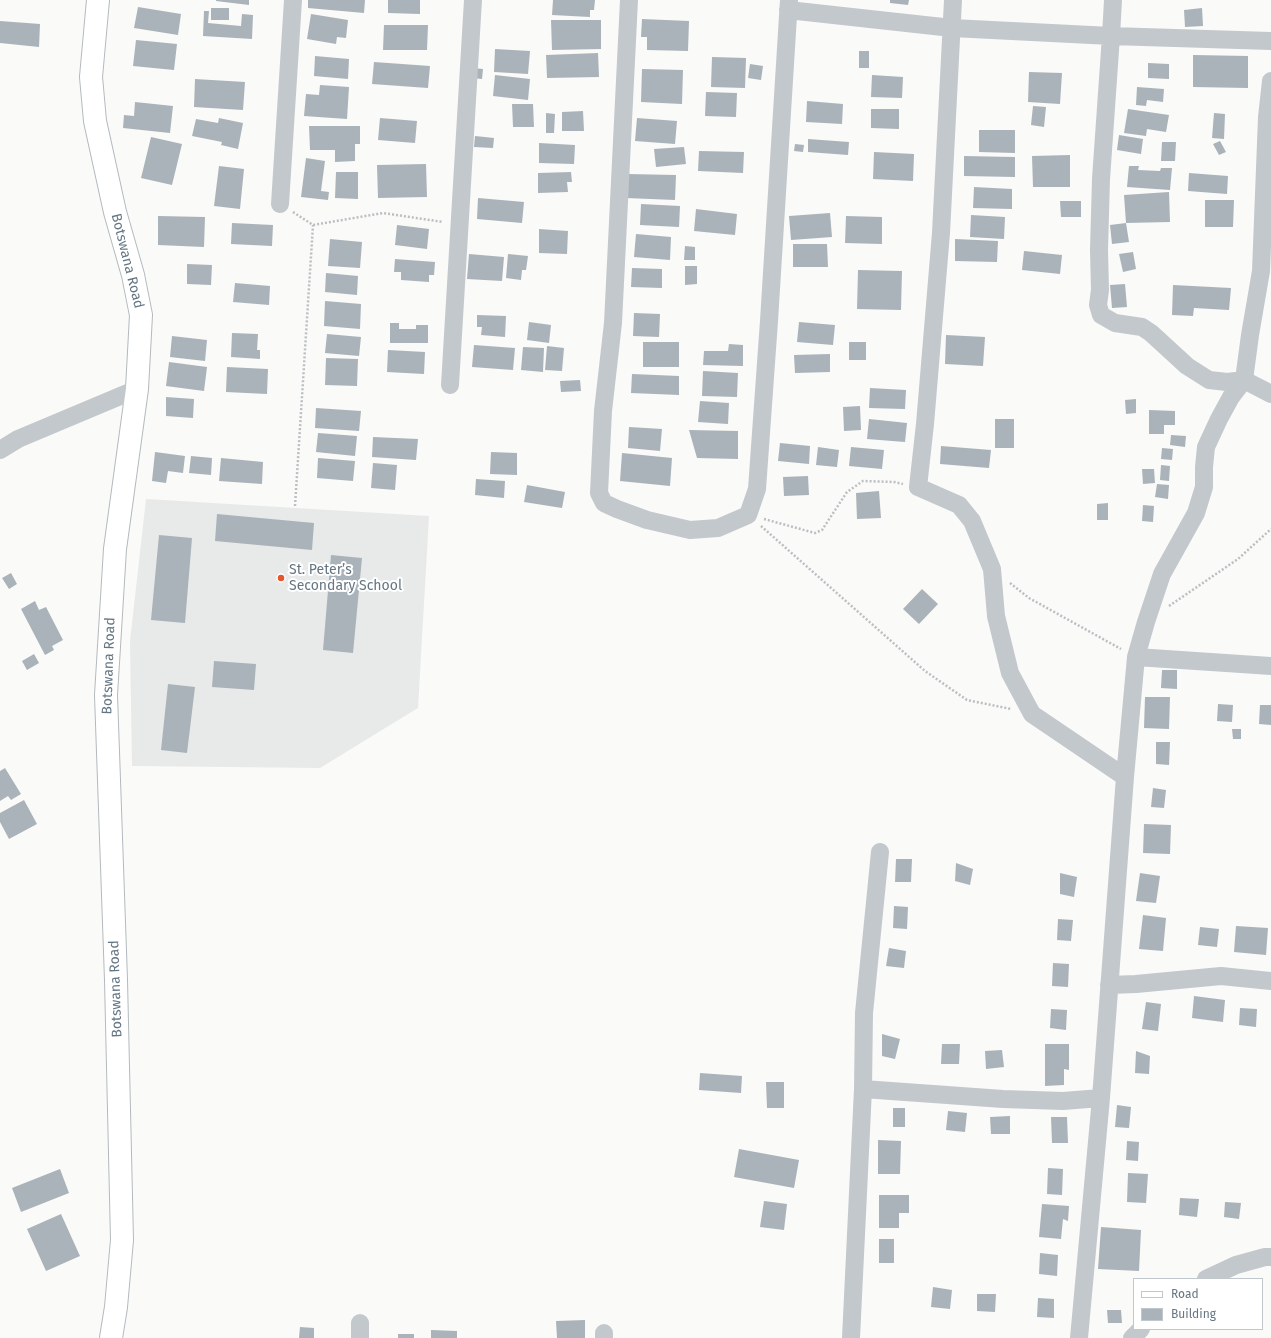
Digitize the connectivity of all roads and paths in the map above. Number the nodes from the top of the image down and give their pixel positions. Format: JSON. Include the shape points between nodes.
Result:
{"nodes":[{"id":1,"x":98,"y":0,"type":"edge"},
{"id":2,"x":294,"y":0,"type":"edge"},
{"id":3,"x":473,"y":0,"type":"edge"},
{"id":4,"x":629,"y":0,"type":"edge"},
{"id":5,"x":953,"y":0,"type":"edge"},
{"id":6,"x":1113,"y":0,"type":"edge"},
{"id":7,"x":788,"y":5,"type":"edge"},
{"id":8,"x":952,"y":28,"type":"junction"},
{"id":9,"x":1111,"y":36,"type":"junction"},
{"id":10,"x":1271,"y":41,"type":"edge"},
{"id":11,"x":1271,"y":81,"type":"edge"},
{"id":12,"x":280,"y":204,"type":"joint"},
{"id":13,"x":459,"y":224,"type":"junction"},
{"id":14,"x":313,"y":225,"type":"junction"},
{"id":15,"x":1244,"y":380,"type":"junction"},
{"id":16,"x":450,"y":385,"type":"dead end"},
{"id":17,"x":137,"y":389,"type":"junction"},
{"id":18,"x":1271,"y":394,"type":"edge"},
{"id":19,"x":0,"y":450,"type":"edge"},
{"id":20,"x":918,"y":487,"type":"junction"},
{"id":21,"x":296,"y":506,"type":"dead end"},
{"id":22,"x":748,"y":515,"type":"junction"},
{"id":23,"x":1271,"y":529,"type":"edge"},
{"id":24,"x":992,"y":569,"type":"junction"},
{"id":25,"x":1146,"y":622,"type":"junction"},
{"id":26,"x":1136,"y":657,"type":"junction"},
{"id":27,"x":1271,"y":666,"type":"edge"},
{"id":28,"x":1032,"y":714,"type":"junction"},
{"id":29,"x":1125,"y":777,"type":"junction"},
{"id":30,"x":880,"y":852,"type":"dead end"},
{"id":31,"x":1271,"y":981,"type":"edge"},
{"id":32,"x":1109,"y":985,"type":"junction"},
{"id":33,"x":864,"y":1089,"type":"junction"},
{"id":34,"x":1101,"y":1098,"type":"junction"},
{"id":35,"x":1271,"y":1257,"type":"edge"},
{"id":36,"x":1208,"y":1278,"type":"edge"},
{"id":37,"x":1140,"y":1330,"type":"edge"},
{"id":38,"x":111,"y":1338,"type":"edge"},
{"id":39,"x":851,"y":1338,"type":"edge"},
{"id":40,"x":1079,"y":1338,"type":"edge"},
{"id":41,"x":1132,"y":1338,"type":"edge"}],
"edges":[{"from":1,"to":17,"type":"street","name":"Botswana Road","via":[[91,77],[95,121],[141,315]]},
{"from":2,"to":12,"type":"street"},
{"from":3,"to":13,"type":"street"},
{"from":4,"to":22,"type":"street","via":[[613,323],[603,411],[599,493],[604,503],[617,509],[647,520],[690,530],[718,528]]},
{"from":5,"to":8,"type":"street"},
{"from":6,"to":9,"type":"street"},
{"from":7,"to":8,"type":"street"},
{"from":7,"to":22,"type":"street","via":[[757,489]]},
{"from":8,"to":9,"type":"street"},
{"from":8,"to":20,"type":"street","via":[[941,232]]},
{"from":9,"to":10,"type":"street"},
{"from":9,"to":15,"type":"street","via":[[1101,187],[1098,305],[1101,315],[1114,323],[1147,330],[1187,366],[1209,380]]},
{"from":11,"to":15,"type":"street","via":[[1267,118],[1262,271]]},
{"from":12,"to":14,"type":"path"},
{"from":13,"to":14,"type":"path","via":[[383,213]]},
{"from":13,"to":16,"type":"street"},
{"from":14,"to":21,"type":"path"},
{"from":15,"to":18,"type":"street"},
{"from":15,"to":25,"type":"street","via":[[1219,419],[1206,448],[1204,487],[1196,512],[1162,574]]},
{"from":17,"to":19,"type":"street","via":[[18,439]]},
{"from":17,"to":38,"type":"street","name":"Botswana Road","via":[[115,548],[106,695],[122,1240]]},
{"from":20,"to":22,"type":"path","via":[[894,482],[863,481],[847,492],[822,530],[815,533]]},
{"from":20,"to":24,"type":"street","via":[[959,505],[972,521]]},
{"from":22,"to":28,"type":"path","via":[[925,671],[967,700]]},
{"from":23,"to":25,"type":"path","via":[[1238,559]]},
{"from":24,"to":26,"type":"path","via":[[1029,598]]},
{"from":24,"to":28,"type":"street","via":[[996,616],[1010,673]]},
{"from":25,"to":26,"type":"street"},
{"from":26,"to":27,"type":"street"},
{"from":26,"to":29,"type":"street"},
{"from":28,"to":29,"type":"street"},
{"from":29,"to":32,"type":"street"},
{"from":30,"to":33,"type":"street","via":[[864,1013]]},
{"from":31,"to":32,"type":"street","via":[[1221,976]]},
{"from":32,"to":34,"type":"street"},
{"from":33,"to":34,"type":"street","via":[[1003,1099]]},
{"from":33,"to":39,"type":"street"},
{"from":34,"to":40,"type":"street"},
{"from":35,"to":36,"type":"street","via":[[1236,1265]]},
{"from":37,"to":41,"type":"street"}]}
